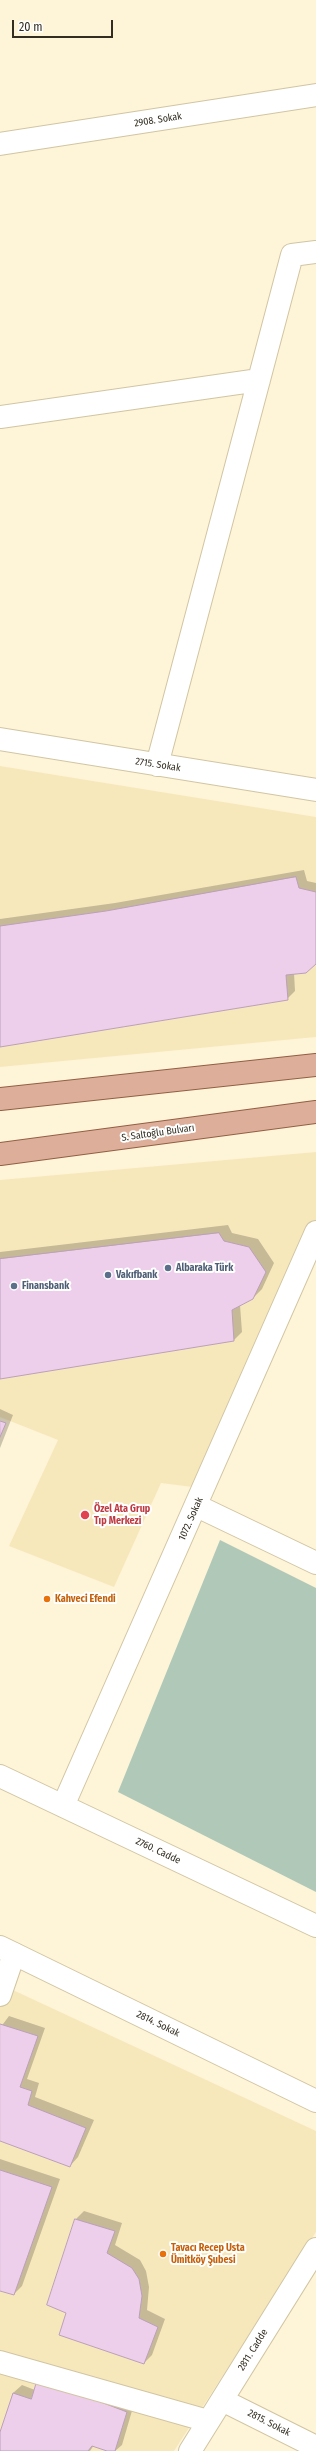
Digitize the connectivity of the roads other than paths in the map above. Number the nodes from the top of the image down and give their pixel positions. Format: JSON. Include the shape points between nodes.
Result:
{"nodes":[{"id":1,"x":316,"y":95,"type":"edge"},
{"id":2,"x":0,"y":144,"type":"edge"},
{"id":3,"x":316,"y":252,"type":"edge"},
{"id":4,"x":259,"y":380,"type":"junction"},
{"id":5,"x":0,"y":417,"type":"edge"},
{"id":6,"x":0,"y":739,"type":"edge"},
{"id":7,"x":157,"y":764,"type":"junction"},
{"id":8,"x":316,"y":790,"type":"edge"},
{"id":9,"x":316,"y":1065,"type":"edge"},
{"id":10,"x":0,"y":1099,"type":"edge"},
{"id":11,"x":316,"y":1112,"type":"edge"},
{"id":12,"x":0,"y":1154,"type":"edge"},
{"id":13,"x":316,"y":1232,"type":"edge"},
{"id":14,"x":197,"y":1506,"type":"junction"},
{"id":15,"x":316,"y":1563,"type":"edge"},
{"id":16,"x":0,"y":1776,"type":"edge"},
{"id":17,"x":63,"y":1806,"type":"junction"},
{"id":18,"x":316,"y":1926,"type":"edge"},
{"id":19,"x":7,"y":1951,"type":"edge"},
{"id":20,"x":0,"y":1995,"type":"edge"},
{"id":21,"x":316,"y":2101,"type":"edge"},
{"id":22,"x":316,"y":2249,"type":"edge"},
{"id":23,"x":0,"y":2362,"type":"edge"},
{"id":24,"x":222,"y":2400,"type":"junction"},
{"id":25,"x":208,"y":2421,"type":"junction"},
{"id":26,"x":316,"y":2446,"type":"edge"},
{"id":27,"x":190,"y":2451,"type":"edge"}],
"edges":[{"from":1,"to":2,"type":"street","name":"2908. Sokak"},
{"from":3,"to":4,"type":"street","via":[[292,255]]},
{"from":4,"to":5,"type":"street"},
{"from":4,"to":7,"type":"street"},
{"from":6,"to":7,"type":"street","name":"2715. Sokak"},
{"from":7,"to":8,"type":"street","name":"2715. Sokak"},
{"from":9,"to":10,"type":"main road"},
{"from":11,"to":12,"type":"main road","name":"S. Saltoğlu Bulvarı"},
{"from":13,"to":14,"type":"street","name":"1072. Sokak"},
{"from":14,"to":15,"type":"street"},
{"from":14,"to":17,"type":"street","name":"1072. Sokak"},
{"from":16,"to":17,"type":"street","name":"2760. Cadde"},
{"from":17,"to":18,"type":"street","name":"2760. Cadde"},
{"from":19,"to":20,"type":"street"},
{"from":19,"to":21,"type":"street","name":"2814. Sokak"},
{"from":22,"to":24,"type":"street","name":"2811. Cadde"},
{"from":23,"to":25,"type":"street"},
{"from":24,"to":25,"type":"street","name":"2811. Cadde"},
{"from":24,"to":26,"type":"street","name":"2815. Sokak"},
{"from":25,"to":27,"type":"street","name":"2811. Cadde"}]}
